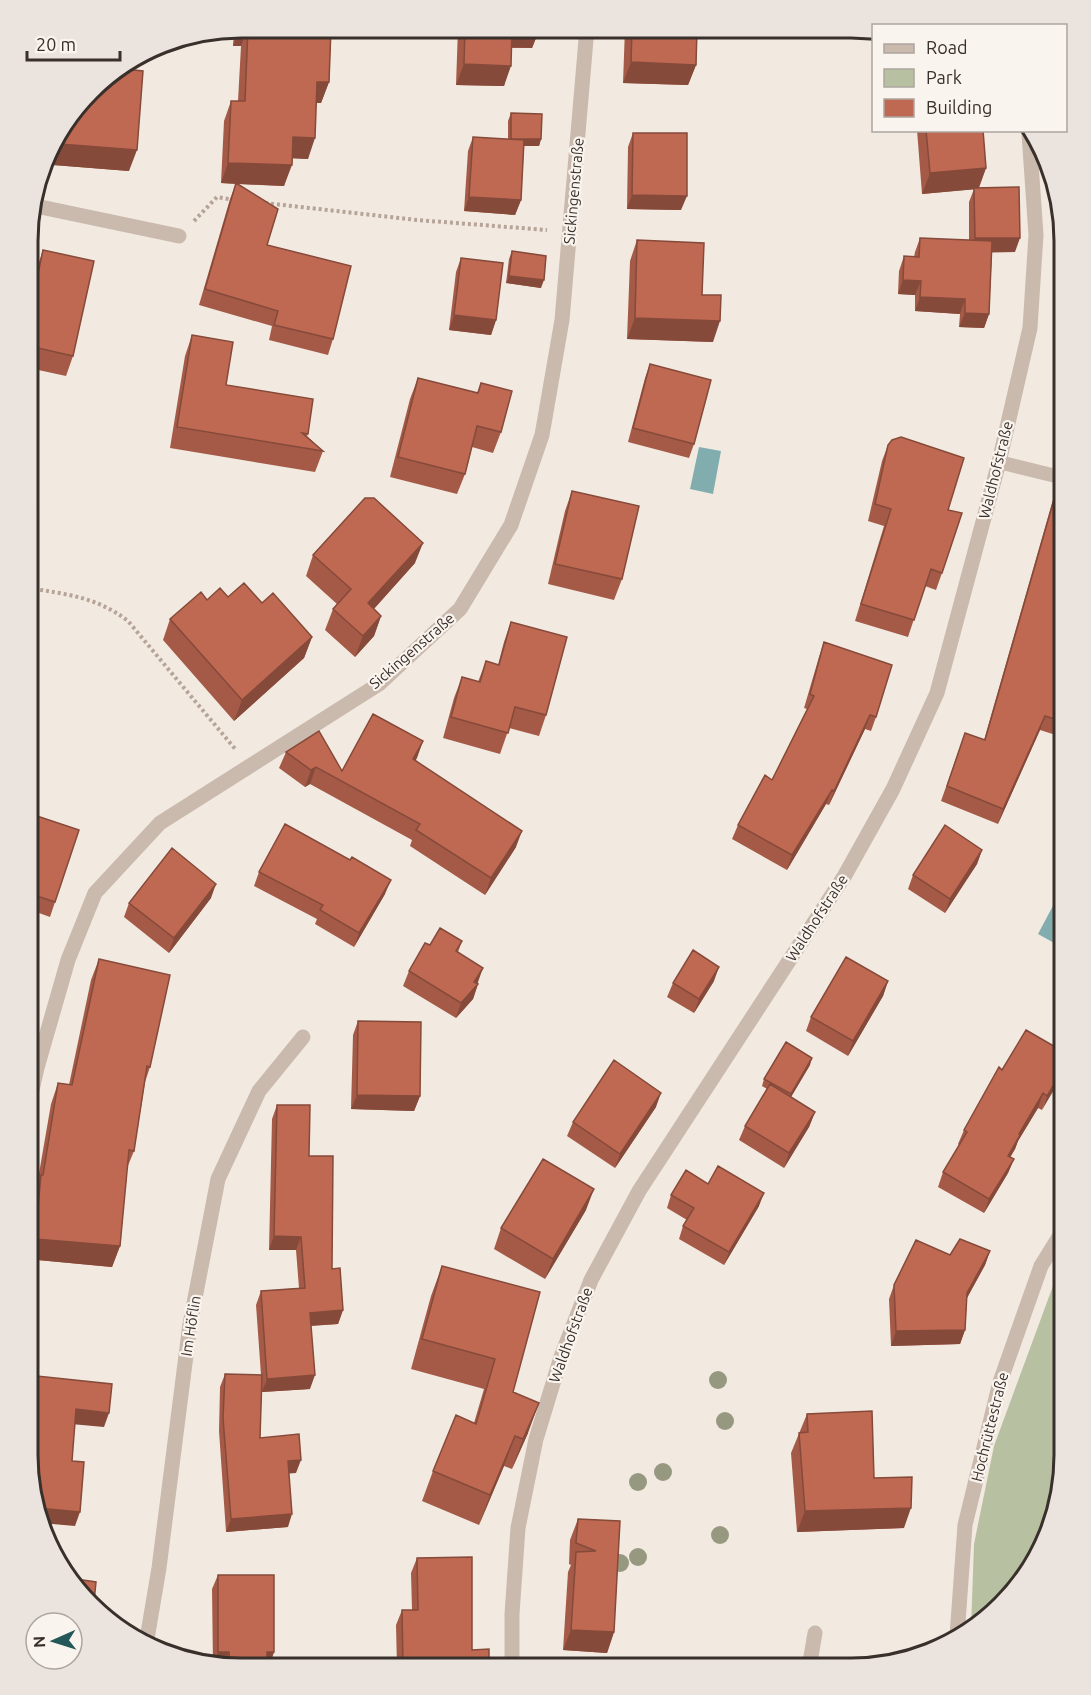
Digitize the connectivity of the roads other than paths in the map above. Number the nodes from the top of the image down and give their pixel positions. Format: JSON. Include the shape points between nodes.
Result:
{"nodes":[{"id":1,"x":586,"y":38,"type":"edge"},
{"id":2,"x":1030,"y":147,"type":"edge"},
{"id":3,"x":40,"y":207,"type":"edge"},
{"id":4,"x":179,"y":236,"type":"road end"},
{"id":5,"x":999,"y":462,"type":"junction"},
{"id":6,"x":1054,"y":475,"type":"edge"},
{"id":7,"x":303,"y":1037,"type":"dead end"},
{"id":8,"x":38,"y":1065,"type":"edge"},
{"id":9,"x":1053,"y":1246,"type":"edge"},
{"id":10,"x":958,"y":1626,"type":"edge"},
{"id":11,"x":815,"y":1633,"type":"dead end"},
{"id":12,"x":148,"y":1634,"type":"edge"},
{"id":13,"x":512,"y":1658,"type":"edge"},
{"id":14,"x":811,"y":1658,"type":"edge"}],
"edges":[{"from":1,"to":8,"type":"street","name":"Sickingenstraße","via":[[562,320],[542,435],[511,525],[460,609],[379,684],[160,823],[96,893],[68,960]]},
{"from":2,"to":5,"type":"street","name":"Waldhofstraße","via":[[1036,235],[1030,328]]},
{"from":3,"to":4,"type":"street"},
{"from":5,"to":6,"type":"lane"},
{"from":5,"to":13,"type":"street","name":"Waldhofstraße","via":[[937,693],[893,789],[845,875],[639,1191],[591,1280],[561,1357],[536,1439],[518,1528]]},
{"from":7,"to":12,"type":"street","name":"Im Höflin","via":[[259,1091],[218,1179],[190,1324]]},
{"from":9,"to":10,"type":"street","name":"Hochrüttestraße","via":[[1041,1266],[1000,1382],[965,1525]]},
{"from":11,"to":14,"type":"street"}]}
